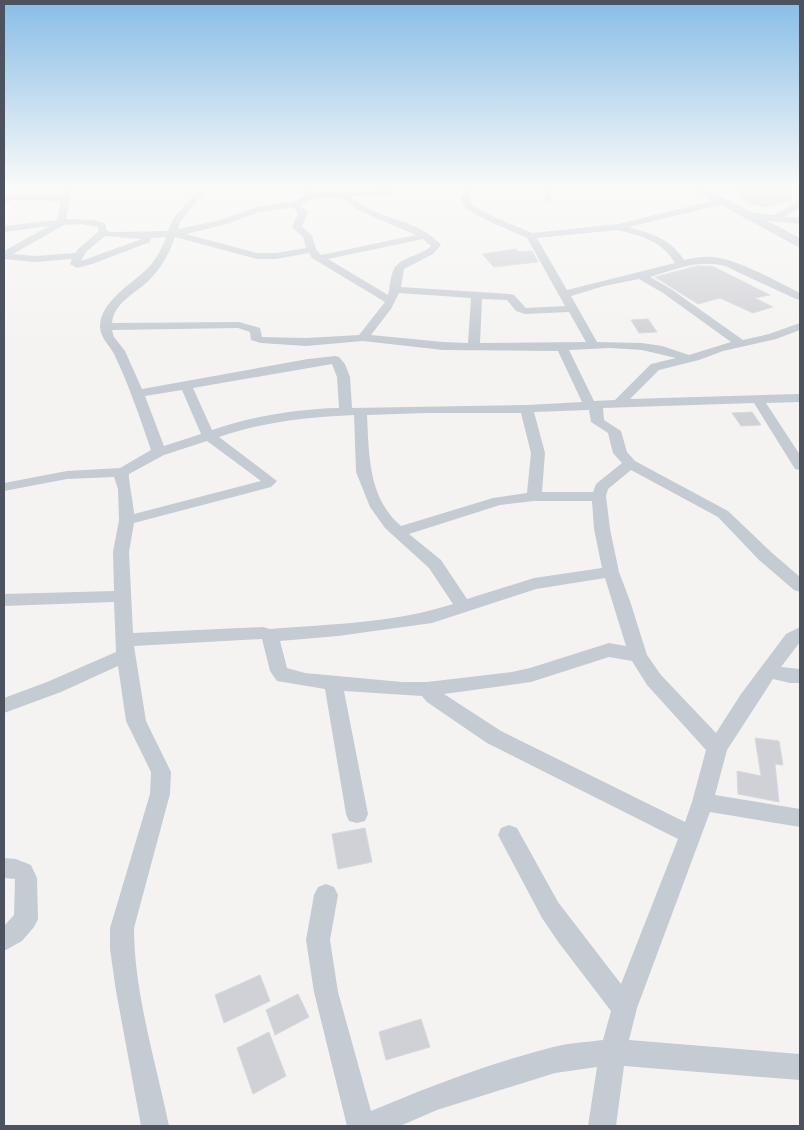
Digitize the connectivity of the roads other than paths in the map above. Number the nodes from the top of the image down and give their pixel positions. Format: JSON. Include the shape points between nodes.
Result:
{"nodes":[{"id":1,"x":31,"y":241,"type":"edge"},
{"id":2,"x":93,"y":241,"type":"edge"},
{"id":3,"x":144,"y":241,"type":"edge"},
{"id":4,"x":171,"y":241,"type":"edge"},
{"id":5,"x":199,"y":241,"type":"edge"},
{"id":6,"x":308,"y":241,"type":"edge"},
{"id":7,"x":403,"y":241,"type":"edge"},
{"id":8,"x":431,"y":241,"type":"edge"},
{"id":9,"x":534,"y":241,"type":"edge"},
{"id":10,"x":658,"y":241,"type":"edge"},
{"id":11,"x":311,"y":250,"type":"junction"},
{"id":12,"x":4,"y":256,"type":"edge"},
{"id":13,"x":78,"y":256,"type":"junction"},
{"id":14,"x":320,"y":258,"type":"junction"},
{"id":15,"x":681,"y":264,"type":"junction"},
{"id":16,"x":641,"y":276,"type":"junction"},
{"id":17,"x":476,"y":294,"type":"junction"},
{"id":18,"x":564,"y":294,"type":"junction"},
{"id":19,"x":393,"y":295,"type":"junction"},
{"id":20,"x":800,"y":297,"type":"edge"},
{"id":21,"x":572,"y":309,"type":"junction"},
{"id":22,"x":106,"y":326,"type":"junction"},
{"id":23,"x":800,"y":326,"type":"edge"},
{"id":24,"x":363,"y":338,"type":"junction"},
{"id":25,"x":306,"y":342,"type":"junction"},
{"id":26,"x":740,"y":343,"type":"junction"},
{"id":27,"x":592,"y":345,"type":"junction"},
{"id":28,"x":474,"y":346,"type":"junction"},
{"id":29,"x":562,"y":347,"type":"junction"},
{"id":30,"x":688,"y":359,"type":"junction"},
{"id":31,"x":308,"y":363,"type":"junction"},
{"id":32,"x":186,"y":386,"type":"junction"},
{"id":33,"x":137,"y":394,"type":"junction"},
{"id":34,"x":757,"y":398,"type":"junction"},
{"id":35,"x":800,"y":398,"type":"edge"},
{"id":36,"x":619,"y":403,"type":"junction"},
{"id":37,"x":593,"y":406,"type":"junction"},
{"id":38,"x":527,"y":409,"type":"junction"},
{"id":39,"x":353,"y":411,"type":"junction"},
{"id":40,"x":208,"y":435,"type":"junction"},
{"id":41,"x":159,"y":452,"type":"junction"},
{"id":42,"x":630,"y":464,"type":"junction"},
{"id":43,"x":800,"y":466,"type":"edge"},
{"id":44,"x":124,"y":472,"type":"junction"},
{"id":45,"x":4,"y":487,"type":"edge"},
{"id":46,"x":599,"y":496,"type":"junction"},
{"id":47,"x":534,"y":497,"type":"junction"},
{"id":48,"x":127,"y":520,"type":"junction"},
{"id":49,"x":398,"y":532,"type":"junction"},
{"id":50,"x":611,"y":572,"type":"junction"},
{"id":51,"x":800,"y":586,"type":"edge"},
{"id":52,"x":123,"y":596,"type":"junction"},
{"id":53,"x":4,"y":600,"type":"edge"},
{"id":54,"x":463,"y":606,"type":"junction"},
{"id":55,"x":800,"y":633,"type":"edge"},
{"id":56,"x":270,"y":634,"type":"junction"},
{"id":57,"x":124,"y":647,"type":"junction"},
{"id":58,"x":638,"y":656,"type":"junction"},
{"id":59,"x":769,"y":670,"type":"junction"},
{"id":60,"x":800,"y":676,"type":"edge"},
{"id":61,"x":334,"y":682,"type":"junction"},
{"id":62,"x":427,"y":689,"type":"junction"},
{"id":63,"x":4,"y":706,"type":"edge"},
{"id":64,"x":716,"y":748,"type":"junction"},
{"id":65,"x":703,"y":802,"type":"junction"},
{"id":66,"x":357,"y":814,"type":"dead end"},
{"id":67,"x":800,"y":818,"type":"edge"},
{"id":68,"x":509,"y":835,"type":"dead end"},
{"id":69,"x":690,"y":835,"type":"junction"},
{"id":70,"x":4,"y":868,"type":"edge"},
{"id":71,"x":326,"y":895,"type":"dead end"},
{"id":72,"x":4,"y":939,"type":"edge"},
{"id":73,"x":624,"y":1008,"type":"junction"},
{"id":74,"x":613,"y":1052,"type":"junction"},
{"id":75,"x":800,"y":1067,"type":"edge"},
{"id":76,"x":155,"y":1126,"type":"edge"},
{"id":77,"x":361,"y":1126,"type":"edge"},
{"id":78,"x":368,"y":1126,"type":"edge"},
{"id":79,"x":602,"y":1126,"type":"edge"}],
"edges":[{"from":1,"to":12,"type":"street"},
{"from":2,"to":13,"type":"street"},
{"from":3,"to":13,"type":"street","via":[[83,266],[75,264]]},
{"from":4,"to":22,"type":"street","via":[[148,276],[110,308]]},
{"from":5,"to":11,"type":"street","via":[[257,256]]},
{"from":6,"to":11,"type":"street"},
{"from":7,"to":14,"type":"street"},
{"from":8,"to":19,"type":"street","via":[[435,248],[407,260],[398,270]]},
{"from":9,"to":18,"type":"street"},
{"from":10,"to":15,"type":"street","via":[[675,251]]},
{"from":11,"to":14,"type":"street"},
{"from":12,"to":13,"type":"street","via":[[35,259]]},
{"from":14,"to":19,"type":"street"},
{"from":15,"to":16,"type":"street"},
{"from":15,"to":20,"type":"street","via":[[718,260]]},
{"from":16,"to":18,"type":"street"},
{"from":16,"to":26,"type":"street"},
{"from":17,"to":19,"type":"street"},
{"from":17,"to":21,"type":"street","via":[[510,297],[525,311]]},
{"from":17,"to":28,"type":"street"},
{"from":18,"to":21,"type":"street"},
{"from":19,"to":24,"type":"street"},
{"from":21,"to":27,"type":"street"},
{"from":22,"to":25,"type":"street","via":[[239,325],[256,330],[255,338],[261,340]]},
{"from":22,"to":33,"type":"street","via":[[108,337],[119,350]]},
{"from":23,"to":26,"type":"street","via":[[772,337]]},
{"from":24,"to":25,"type":"street"},
{"from":24,"to":28,"type":"street"},
{"from":25,"to":31,"type":"street"},
{"from":26,"to":30,"type":"street"},
{"from":27,"to":29,"type":"street"},
{"from":27,"to":30,"type":"street","via":[[631,345],[671,352]]},
{"from":28,"to":29,"type":"street"},
{"from":29,"to":37,"type":"street"},
{"from":30,"to":36,"type":"street","via":[[656,367]]},
{"from":31,"to":32,"type":"street"},
{"from":31,"to":39,"type":"street","via":[[338,362]]},
{"from":32,"to":33,"type":"street"},
{"from":32,"to":40,"type":"street"},
{"from":33,"to":41,"type":"street"},
{"from":34,"to":35,"type":"street"},
{"from":34,"to":36,"type":"street"},
{"from":34,"to":43,"type":"street"},
{"from":36,"to":37,"type":"street"},
{"from":37,"to":38,"type":"street"},
{"from":37,"to":42,"type":"street","via":[[598,422],[613,429],[620,452]]},
{"from":38,"to":39,"type":"street"},
{"from":38,"to":47,"type":"street","via":[[538,453]]},
{"from":39,"to":40,"type":"street","via":[[274,417]]},
{"from":39,"to":49,"type":"street","via":[[367,485],[378,507]]},
{"from":40,"to":41,"type":"street"},
{"from":40,"to":48,"type":"street","via":[[270,481],[214,499]]},
{"from":41,"to":44,"type":"street"},
{"from":42,"to":46,"type":"street","via":[[600,487]]},
{"from":42,"to":51,"type":"street","via":[[723,514]]},
{"from":44,"to":45,"type":"street","via":[[67,476]]},
{"from":44,"to":48,"type":"street","via":[[121,478]]},
{"from":46,"to":47,"type":"street"},
{"from":46,"to":50,"type":"street"},
{"from":47,"to":49,"type":"street","via":[[498,501]]},
{"from":48,"to":52,"type":"street","via":[[121,552]]},
{"from":49,"to":54,"type":"street","via":[[435,564]]},
{"from":50,"to":54,"type":"street","via":[[534,584]]},
{"from":50,"to":58,"type":"street"},
{"from":52,"to":53,"type":"street"},
{"from":52,"to":57,"type":"street"},
{"from":54,"to":56,"type":"street","via":[[432,617],[397,623]]},
{"from":55,"to":59,"type":"street"},
{"from":56,"to":57,"type":"street","via":[[241,633]]},
{"from":56,"to":61,"type":"street","via":[[279,670],[284,676]]},
{"from":57,"to":63,"type":"street","via":[[54,687]]},
{"from":57,"to":76,"type":"street","via":[[136,721],[161,772],[160,794],[122,928],[128,991]]},
{"from":58,"to":62,"type":"street","via":[[609,650],[521,677]]},
{"from":58,"to":64,"type":"street","via":[[654,680]]},
{"from":59,"to":60,"type":"street"},
{"from":59,"to":64,"type":"street"},
{"from":61,"to":62,"type":"street"},
{"from":61,"to":66,"type":"street"},
{"from":62,"to":69,"type":"street","via":[[494,738]]},
{"from":64,"to":65,"type":"street"},
{"from":65,"to":67,"type":"street"},
{"from":65,"to":69,"type":"street"},
{"from":68,"to":73,"type":"street","via":[[550,910]]},
{"from":69,"to":73,"type":"street"},
{"from":70,"to":72,"type":"street","via":[[24,872],[26,919]]},
{"from":71,"to":77,"type":"street","via":[[318,940],[326,992]]},
{"from":73,"to":74,"type":"street"},
{"from":74,"to":75,"type":"street"},
{"from":74,"to":78,"type":"street","via":[[555,1060],[505,1075],[436,1097]]},
{"from":74,"to":79,"type":"street"}]}
